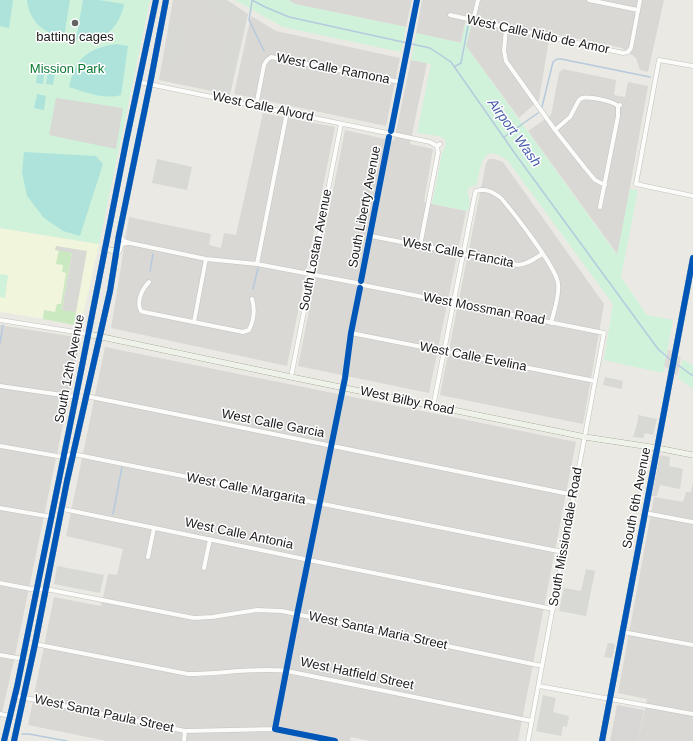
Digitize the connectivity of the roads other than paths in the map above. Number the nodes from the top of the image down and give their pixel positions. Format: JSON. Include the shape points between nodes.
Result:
{"nodes":[{"id":1,"x":156,"y":0,"type":"edge"},
{"id":2,"x":166,"y":0,"type":"edge"},
{"id":3,"x":417,"y":0,"type":"edge"},
{"id":4,"x":478,"y":0,"type":"edge"},
{"id":5,"x":589,"y":0,"type":"edge"},
{"id":6,"x":640,"y":0,"type":"edge"},
{"id":7,"x":638,"y":10,"type":"junction"},
{"id":8,"x":450,"y":16,"type":"dead end"},
{"id":9,"x":473,"y":21,"type":"junction"},
{"id":10,"x":506,"y":28,"type":"junction"},
{"id":11,"x":693,"y":66,"type":"edge"},
{"id":12,"x":139,"y":82,"type":"junction"},
{"id":13,"x":400,"y":82,"type":"junction"},
{"id":14,"x":150,"y":84,"type":"junction"},
{"id":15,"x":256,"y":106,"type":"junction"},
{"id":16,"x":287,"y":112,"type":"junction"},
{"id":17,"x":341,"y":124,"type":"junction"},
{"id":18,"x":555,"y":130,"type":"junction"},
{"id":19,"x":390,"y":134,"type":"junction"},
{"id":20,"x":605,"y":185,"type":"junction"},
{"id":21,"x":693,"y":196,"type":"edge"},
{"id":22,"x":600,"y":207,"type":"dead end"},
{"id":23,"x":119,"y":235,"type":"junction"},
{"id":24,"x":371,"y":236,"type":"junction"},
{"id":25,"x":130,"y":243,"type":"junction"},
{"id":26,"x":420,"y":246,"type":"junction"},
{"id":27,"x":104,"y":249,"type":"junction"},
{"id":28,"x":116,"y":251,"type":"junction"},
{"id":29,"x":463,"y":254,"type":"junction"},
{"id":30,"x":542,"y":254,"type":"junction"},
{"id":31,"x":693,"y":258,"type":"edge"},
{"id":32,"x":206,"y":259,"type":"junction"},
{"id":33,"x":114,"y":262,"type":"junction"},
{"id":34,"x":257,"y":264,"type":"junction"},
{"id":35,"x":311,"y":274,"type":"junction"},
{"id":36,"x":148,"y":282,"type":"dead end"},
{"id":37,"x":360,"y":284,"type":"junction"},
{"id":38,"x":252,"y":299,"type":"dead end"},
{"id":39,"x":453,"y":303,"type":"junction"},
{"id":40,"x":0,"y":320,"type":"edge"},
{"id":41,"x":194,"y":322,"type":"junction"},
{"id":42,"x":551,"y":322,"type":"junction"},
{"id":43,"x":351,"y":333,"type":"junction"},
{"id":44,"x":604,"y":333,"type":"joint"},
{"id":45,"x":88,"y":334,"type":"junction"},
{"id":46,"x":100,"y":337,"type":"junction"},
{"id":47,"x":444,"y":352,"type":"junction"},
{"id":48,"x":290,"y":377,"type":"junction"},
{"id":49,"x":595,"y":381,"type":"junction"},
{"id":50,"x":0,"y":386,"type":"edge"},
{"id":51,"x":343,"y":388,"type":"junction"},
{"id":52,"x":86,"y":396,"type":"junction"},
{"id":53,"x":76,"y":398,"type":"junction"},
{"id":54,"x":433,"y":406,"type":"junction"},
{"id":55,"x":585,"y":437,"type":"junction"},
{"id":56,"x":0,"y":446,"type":"edge"},
{"id":57,"x":332,"y":447,"type":"junction"},
{"id":58,"x":657,"y":448,"type":"junction"},
{"id":59,"x":74,"y":454,"type":"junction"},
{"id":60,"x":693,"y":455,"type":"edge"},
{"id":61,"x":63,"y":457,"type":"junction"},
{"id":62,"x":574,"y":495,"type":"junction"},
{"id":63,"x":320,"y":503,"type":"junction"},
{"id":64,"x":0,"y":508,"type":"edge"},
{"id":65,"x":63,"y":509,"type":"junction"},
{"id":66,"x":645,"y":513,"type":"junction"},
{"id":67,"x":52,"y":517,"type":"junction"},
{"id":68,"x":693,"y":522,"type":"edge"},
{"id":69,"x":154,"y":528,"type":"junction"},
{"id":70,"x":210,"y":539,"type":"junction"},
{"id":71,"x":563,"y":552,"type":"junction"},
{"id":72,"x":148,"y":557,"type":"dead end"},
{"id":73,"x":309,"y":560,"type":"junction"},
{"id":74,"x":204,"y":568,"type":"dead end"},
{"id":75,"x":0,"y":583,"type":"edge"},
{"id":76,"x":46,"y":589,"type":"junction"},
{"id":77,"x":37,"y":590,"type":"junction"},
{"id":78,"x":553,"y":608,"type":"junction"},
{"id":79,"x":297,"y":614,"type":"junction"},
{"id":80,"x":623,"y":632,"type":"junction"},
{"id":81,"x":36,"y":644,"type":"junction"},
{"id":82,"x":693,"y":645,"type":"edge"},
{"id":83,"x":0,"y":655,"type":"edge"},
{"id":84,"x":23,"y":659,"type":"junction"},
{"id":85,"x":542,"y":666,"type":"junction"},
{"id":86,"x":287,"y":671,"type":"junction"},
{"id":87,"x":538,"y":686,"type":"junction"},
{"id":88,"x":16,"y":696,"type":"junction"},
{"id":89,"x":24,"y":697,"type":"junction"},
{"id":90,"x":610,"y":699,"type":"junction"},
{"id":91,"x":0,"y":714,"type":"edge"},
{"id":92,"x":693,"y":714,"type":"edge"},
{"id":93,"x":10,"y":716,"type":"junction"},
{"id":94,"x":532,"y":721,"type":"junction"},
{"id":95,"x":275,"y":729,"type":"junction"},
{"id":96,"x":185,"y":731,"type":"junction"},
{"id":97,"x":6,"y":734,"type":"junction"},
{"id":98,"x":4,"y":741,"type":"edge"},
{"id":99,"x":7,"y":741,"type":"edge"},
{"id":100,"x":14,"y":741,"type":"edge"},
{"id":101,"x":184,"y":741,"type":"edge"},
{"id":102,"x":335,"y":741,"type":"edge"},
{"id":103,"x":528,"y":741,"type":"edge"},
{"id":104,"x":602,"y":741,"type":"edge"}],
"edges":[{"from":1,"to":12,"type":"main road","name":"South 12th Avenue"},
{"from":2,"to":14,"type":"main road","name":"South 12th Avenue"},
{"from":3,"to":13,"type":"street","name":"South Liberty Avenue"},
{"from":4,"to":9,"type":"street"},
{"from":5,"to":7,"type":"street"},
{"from":6,"to":7,"type":"street"},
{"from":7,"to":10,"type":"street","name":"West Calle Nido de Amor","via":[[631,48],[620,53]]},
{"from":8,"to":9,"type":"street","name":"West Calle Nido de Amor"},
{"from":9,"to":10,"type":"street","name":"West Calle Nido de Amor"},
{"from":10,"to":18,"type":"street","via":[[506,61]]},
{"from":11,"to":21,"type":"street","via":[[659,60],[636,184]]},
{"from":12,"to":14,"type":"street","name":"West Calle Alvord"},
{"from":12,"to":27,"type":"main road","name":"South 12th Avenue"},
{"from":13,"to":15,"type":"street","name":"West Calle Ramona","via":[[268,56]]},
{"from":13,"to":19,"type":"street","name":"South Liberty Avenue"},
{"from":14,"to":15,"type":"street","name":"West Calle Alvord"},
{"from":14,"to":23,"type":"main road","name":"South 12th Avenue"},
{"from":15,"to":16,"type":"street","name":"West Calle Alvord"},
{"from":16,"to":17,"type":"street","name":"West Calle Alvord"},
{"from":16,"to":34,"type":"street"},
{"from":17,"to":19,"type":"street","name":"West Calle Alvord"},
{"from":17,"to":35,"type":"street","name":"South Lostan Avenue"},
{"from":18,"to":20,"type":"street","via":[[595,180]]},
{"from":18,"to":20,"type":"street","via":[[570,117],[582,97],[619,106]]},
{"from":19,"to":24,"type":"street","name":"South Liberty Avenue"},
{"from":19,"to":26,"type":"street","name":"West Calle Alvord","via":[[438,145]]},
{"from":20,"to":22,"type":"street"},
{"from":23,"to":25,"type":"street","via":[[121,239]]},
{"from":23,"to":28,"type":"main road","name":"South 12th Avenue"},
{"from":24,"to":26,"type":"street","name":"West Calle Francita"},
{"from":24,"to":37,"type":"street","name":"South Liberty Avenue"},
{"from":25,"to":32,"type":"street","name":"West Mossman Road"},
{"from":25,"to":33,"type":"street","via":[[120,246]]},
{"from":26,"to":29,"type":"street","name":"West Calle Francita"},
{"from":27,"to":28,"type":"main road"},
{"from":27,"to":45,"type":"main road","name":"South 12th Avenue"},
{"from":28,"to":33,"type":"main road","name":"South 12th Avenue"},
{"from":29,"to":30,"type":"street","name":"West Calle Francita","via":[[518,265],[530,262]]},
{"from":29,"to":30,"type":"street","via":[[475,191],[483,190],[501,198]]},
{"from":29,"to":39,"type":"street"},
{"from":30,"to":42,"type":"street","via":[[558,281],[559,288]]},
{"from":31,"to":58,"type":"main road","name":"South 6th Avenue"},
{"from":32,"to":34,"type":"street","name":"West Mossman Road"},
{"from":32,"to":41,"type":"street"},
{"from":33,"to":46,"type":"main road","name":"South 12th Avenue"},
{"from":34,"to":35,"type":"street","name":"West Mossman Road"},
{"from":35,"to":37,"type":"street","name":"West Mossman Road"},
{"from":35,"to":48,"type":"street","name":"South Lostan Avenue"},
{"from":36,"to":41,"type":"street","via":[[139,304],[141,310]]},
{"from":37,"to":39,"type":"street","name":"West Mossman Road"},
{"from":37,"to":43,"type":"street","name":"South Liberty Avenue"},
{"from":38,"to":41,"type":"street","via":[[254,308],[249,332]]},
{"from":39,"to":42,"type":"street","name":"West Mossman Road"},
{"from":39,"to":47,"type":"street"},
{"from":40,"to":45,"type":"street"},
{"from":42,"to":44,"type":"street","name":"West Mossman Road"},
{"from":43,"to":47,"type":"street","name":"West Calle Evelina"},
{"from":43,"to":51,"type":"street","name":"South Liberty Avenue"},
{"from":44,"to":49,"type":"street","name":"South Missiondale Road"},
{"from":45,"to":46,"type":"main road","name":"West Bilby Road"},
{"from":45,"to":53,"type":"main road","name":"South 12th Avenue"},
{"from":46,"to":48,"type":"main road","name":"West Bilby Road"},
{"from":46,"to":52,"type":"main road","name":"South 12th Avenue"},
{"from":47,"to":49,"type":"street","name":"West Calle Evelina"},
{"from":47,"to":54,"type":"street"},
{"from":48,"to":51,"type":"main road","name":"West Bilby Road"},
{"from":49,"to":55,"type":"street","name":"South Missiondale Road"},
{"from":50,"to":53,"type":"street"},
{"from":51,"to":54,"type":"main road","name":"West Bilby Road"},
{"from":51,"to":57,"type":"street","name":"South Liberty Avenue"},
{"from":52,"to":57,"type":"street","name":"West Calle Garcia"},
{"from":52,"to":59,"type":"main road","name":"South 12th Avenue"},
{"from":53,"to":61,"type":"main road","name":"South 12th Avenue"},
{"from":54,"to":55,"type":"main road","name":"West Bilby Road"},
{"from":55,"to":58,"type":"main road","name":"West Bilby Road"},
{"from":55,"to":62,"type":"street","name":"South Missiondale Road"},
{"from":56,"to":61,"type":"street","name":"West Calle Margarita"},
{"from":57,"to":62,"type":"street","name":"West Calle Garcia"},
{"from":57,"to":63,"type":"street","name":"South Liberty Avenue"},
{"from":58,"to":60,"type":"main road","name":"West Bilby Road"},
{"from":58,"to":66,"type":"main road","name":"South 6th Avenue"},
{"from":59,"to":61,"type":"street","name":"West Calle Margarita"},
{"from":59,"to":63,"type":"street","name":"West Calle Margarita"},
{"from":59,"to":65,"type":"main road","name":"South 12th Avenue"},
{"from":61,"to":67,"type":"main road","name":"South 12th Avenue"},
{"from":62,"to":71,"type":"street","name":"South Missiondale Road"},
{"from":63,"to":71,"type":"street","name":"West Calle Margarita"},
{"from":63,"to":73,"type":"street","name":"South Liberty Avenue"},
{"from":64,"to":67,"type":"street"},
{"from":65,"to":69,"type":"street","name":"West Calle Antonia"},
{"from":65,"to":76,"type":"main road","name":"South 12th Avenue"},
{"from":66,"to":68,"type":"street"},
{"from":66,"to":80,"type":"main road","name":"South 6th Avenue"},
{"from":67,"to":77,"type":"main road","name":"South 12th Avenue"},
{"from":69,"to":70,"type":"street","name":"West Calle Antonia"},
{"from":69,"to":72,"type":"street"},
{"from":70,"to":73,"type":"street","name":"West Calle Antonia"},
{"from":70,"to":74,"type":"street","name":"West Calle Antonia"},
{"from":71,"to":78,"type":"street","name":"South Missiondale Road"},
{"from":73,"to":78,"type":"street","name":"West Calle Antonia"},
{"from":73,"to":79,"type":"street","name":"South Liberty Avenue"},
{"from":75,"to":77,"type":"street","name":"West Santa Maria Street"},
{"from":76,"to":77,"type":"street","name":"West Santa Maria Street"},
{"from":76,"to":79,"type":"street","name":"West Santa Maria Street","via":[[194,618],[257,610]]},
{"from":76,"to":81,"type":"main road","name":"South 12th Avenue"},
{"from":77,"to":84,"type":"main road","name":"South 12th Avenue"},
{"from":78,"to":85,"type":"street","name":"South Missiondale Road"},
{"from":79,"to":85,"type":"street","name":"West Santa Maria Street"},
{"from":79,"to":86,"type":"street","name":"South Liberty Avenue"},
{"from":80,"to":82,"type":"street"},
{"from":80,"to":90,"type":"main road","name":"South 6th Avenue"},
{"from":81,"to":86,"type":"street","name":"West Hatfield Street","via":[[188,674],[267,668]]},
{"from":81,"to":89,"type":"main road","name":"South 12th Avenue"},
{"from":83,"to":84,"type":"street"},
{"from":84,"to":88,"type":"main road","name":"South 12th Avenue"},
{"from":85,"to":87,"type":"street","name":"South Missiondale Road"},
{"from":86,"to":94,"type":"street","name":"West Hatfield Street"},
{"from":86,"to":95,"type":"street","name":"South Liberty Avenue"},
{"from":87,"to":90,"type":"street"},
{"from":87,"to":94,"type":"street","name":"South Missiondale Road"},
{"from":88,"to":89,"type":"street","name":"West Santa Paula Street"},
{"from":88,"to":93,"type":"main road","name":"South 12th Avenue"},
{"from":89,"to":96,"type":"street","name":"West Santa Paula Street"},
{"from":89,"to":100,"type":"main road","name":"South 12th Avenue"},
{"from":90,"to":92,"type":"street"},
{"from":90,"to":104,"type":"main road","name":"South 6th Avenue"},
{"from":91,"to":93,"type":"street"},
{"from":93,"to":97,"type":"main road","name":"South 12th Avenue"},
{"from":94,"to":103,"type":"street","name":"South Missiondale Road"},
{"from":95,"to":96,"type":"street","name":"West Santa Paula Street"},
{"from":95,"to":102,"type":"street","name":"West Santa Paula Street"},
{"from":96,"to":101,"type":"street"},
{"from":97,"to":98,"type":"main road","name":"South 12th Avenue"},
{"from":97,"to":99,"type":"main road"}]}
